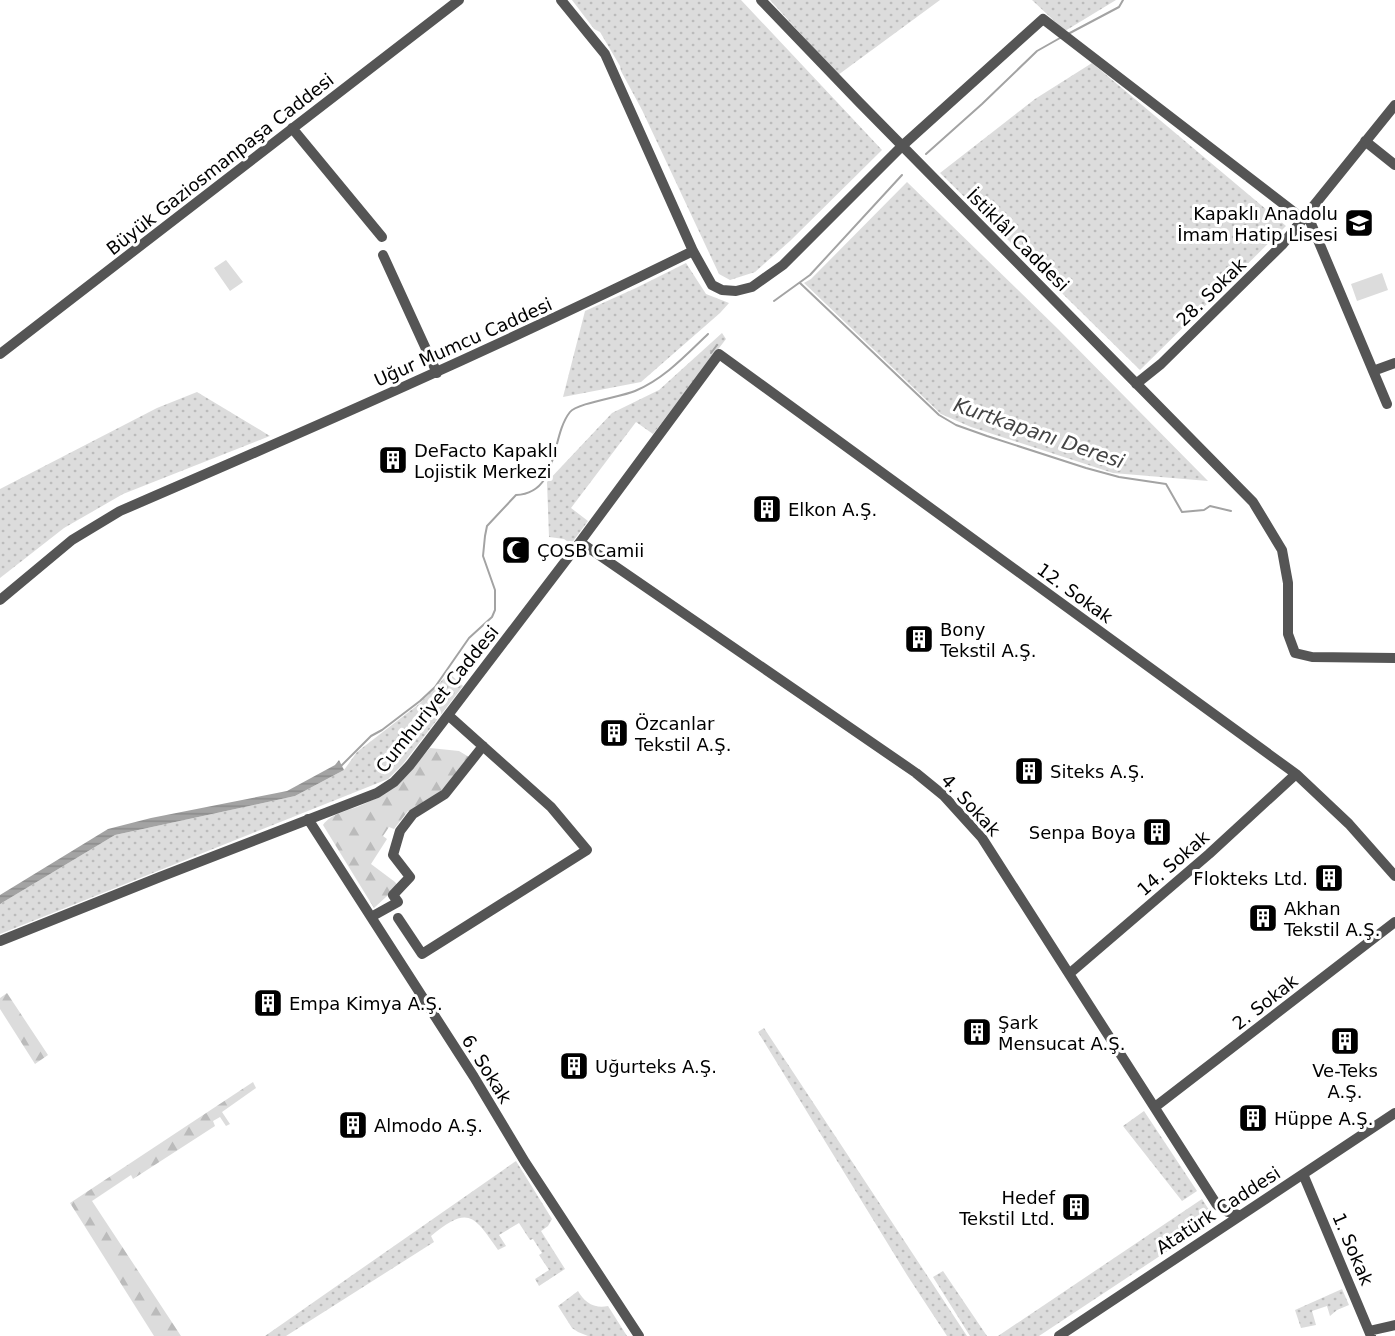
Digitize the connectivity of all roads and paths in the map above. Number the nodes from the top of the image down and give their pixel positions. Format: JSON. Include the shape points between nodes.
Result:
{"nodes":[{"id":1,"x":459,"y":0,"type":"edge"},
{"id":2,"x":561,"y":0,"type":"edge"},
{"id":3,"x":761,"y":0,"type":"edge"},
{"id":4,"x":1395,"y":105,"type":"edge"},
{"id":5,"x":292,"y":128,"type":"junction"},
{"id":6,"x":1365,"y":141,"type":"junction"},
{"id":7,"x":902,"y":146,"type":"junction"},
{"id":8,"x":1395,"y":165,"type":"edge"},
{"id":9,"x":1305,"y":216,"type":"junction"},
{"id":10,"x":382,"y":237,"type":"dead end"},
{"id":11,"x":693,"y":251,"type":"junction"},
{"id":12,"x":383,"y":255,"type":"dead end"},
{"id":13,"x":0,"y":354,"type":"edge"},
{"id":14,"x":719,"y":354,"type":"joint"},
{"id":15,"x":1395,"y":363,"type":"edge"},
{"id":16,"x":1372,"y":371,"type":"junction"},
{"id":17,"x":437,"y":373,"type":"junction"},
{"id":18,"x":1136,"y":384,"type":"junction"},
{"id":19,"x":1386,"y":404,"type":"dead end"},
{"id":20,"x":580,"y":542,"type":"junction"},
{"id":21,"x":0,"y":600,"type":"edge"},
{"id":22,"x":1395,"y":658,"type":"edge"},
{"id":23,"x":447,"y":715,"type":"junction"},
{"id":24,"x":483,"y":746,"type":"junction"},
{"id":25,"x":1296,"y":774,"type":"junction"},
{"id":26,"x":308,"y":819,"type":"junction"},
{"id":27,"x":1395,"y":876,"type":"edge"},
{"id":28,"x":371,"y":917,"type":"junction"},
{"id":29,"x":398,"y":918,"type":"dead end"},
{"id":30,"x":1395,"y":922,"type":"edge"},
{"id":31,"x":0,"y":941,"type":"edge"},
{"id":32,"x":1069,"y":974,"type":"junction"},
{"id":33,"x":1155,"y":1107,"type":"junction"},
{"id":34,"x":1395,"y":1113,"type":"edge"},
{"id":35,"x":1304,"y":1174,"type":"junction"},
{"id":36,"x":1217,"y":1206,"type":"junction"},
{"id":37,"x":1239,"y":1215,"type":"junction"},
{"id":38,"x":1216,"y":1230,"type":"junction"},
{"id":39,"x":1395,"y":1325,"type":"edge"},
{"id":40,"x":1370,"y":1334,"type":"edge"},
{"id":41,"x":639,"y":1336,"type":"edge"},
{"id":42,"x":1059,"y":1336,"type":"edge"}],
"edges":[{"from":1,"to":5,"type":"street","name":"Büyük Gaziosmanpaşa Caddesi"},
{"from":2,"to":11,"type":"street","via":[[605,54]]},
{"from":3,"to":7,"type":"street","name":"İstiklâl Caddesi"},
{"from":4,"to":6,"type":"street","name":"28. Sokak"},
{"from":5,"to":10,"type":"street"},
{"from":5,"to":13,"type":"street","name":"Büyük Gaziosmanpaşa Caddesi"},
{"from":6,"to":8,"type":"street"},
{"from":6,"to":9,"type":"street","name":"28. Sokak"},
{"from":7,"to":9,"type":"street","via":[[1043,20]]},
{"from":7,"to":11,"type":"street","via":[[783,265],[752,287],[729,291],[712,285]]},
{"from":7,"to":18,"type":"street","name":"İstiklâl Caddesi"},
{"from":9,"to":16,"type":"street"},
{"from":9,"to":18,"type":"street","name":"28. Sokak","via":[[1282,245]]},
{"from":11,"to":17,"type":"street","name":"Uğur Mumcu Caddesi"},
{"from":12,"to":17,"type":"street"},
{"from":14,"to":20,"type":"street","name":"Cumhuriyet Caddesi"},
{"from":14,"to":25,"type":"street","name":"12. Sokak"},
{"from":15,"to":16,"type":"street"},
{"from":16,"to":19,"type":"street"},
{"from":17,"to":21,"type":"street","name":"Uğur Mumcu Caddesi","via":[[120,511],[72,540]]},
{"from":18,"to":22,"type":"street","name":"İstiklâl Caddesi","via":[[1253,502],[1281,550],[1288,583],[1287,634],[1295,653],[1312,657]]},
{"from":20,"to":23,"type":"street","name":"Cumhuriyet Caddesi"},
{"from":20,"to":32,"type":"street","name":"4. Sokak","via":[[943,795],[982,838]]},
{"from":23,"to":24,"type":"street"},
{"from":23,"to":26,"type":"street","name":"Cumhuriyet Caddesi","via":[[410,765],[387,788]]},
{"from":24,"to":28,"type":"street","via":[[445,794],[413,814],[400,831],[393,855],[410,878],[393,895],[398,902]]},
{"from":24,"to":29,"type":"street","via":[[551,807],[587,850],[422,954]]},
{"from":25,"to":27,"type":"street","name":"12. Sokak"},
{"from":25,"to":32,"type":"street","name":"14. Sokak"},
{"from":26,"to":28,"type":"street","name":"6. Sokak"},
{"from":26,"to":31,"type":"street","name":"Cumhuriyet Caddesi"},
{"from":28,"to":41,"type":"street","name":"6. Sokak"},
{"from":30,"to":33,"type":"street","name":"2. Sokak"},
{"from":32,"to":33,"type":"street","name":"4. Sokak"},
{"from":33,"to":36,"type":"street","name":"4. Sokak"},
{"from":34,"to":35,"type":"street","name":"Atatürk Caddesi"},
{"from":35,"to":37,"type":"street","name":"Atatürk Caddesi"},
{"from":35,"to":40,"type":"street","name":"1. Sokak"},
{"from":36,"to":37,"type":"street"},
{"from":36,"to":38,"type":"street"},
{"from":37,"to":38,"type":"street","name":"Atatürk Caddesi"},
{"from":38,"to":42,"type":"street","name":"Atatürk Caddesi"},
{"from":39,"to":40,"type":"street"}]}
